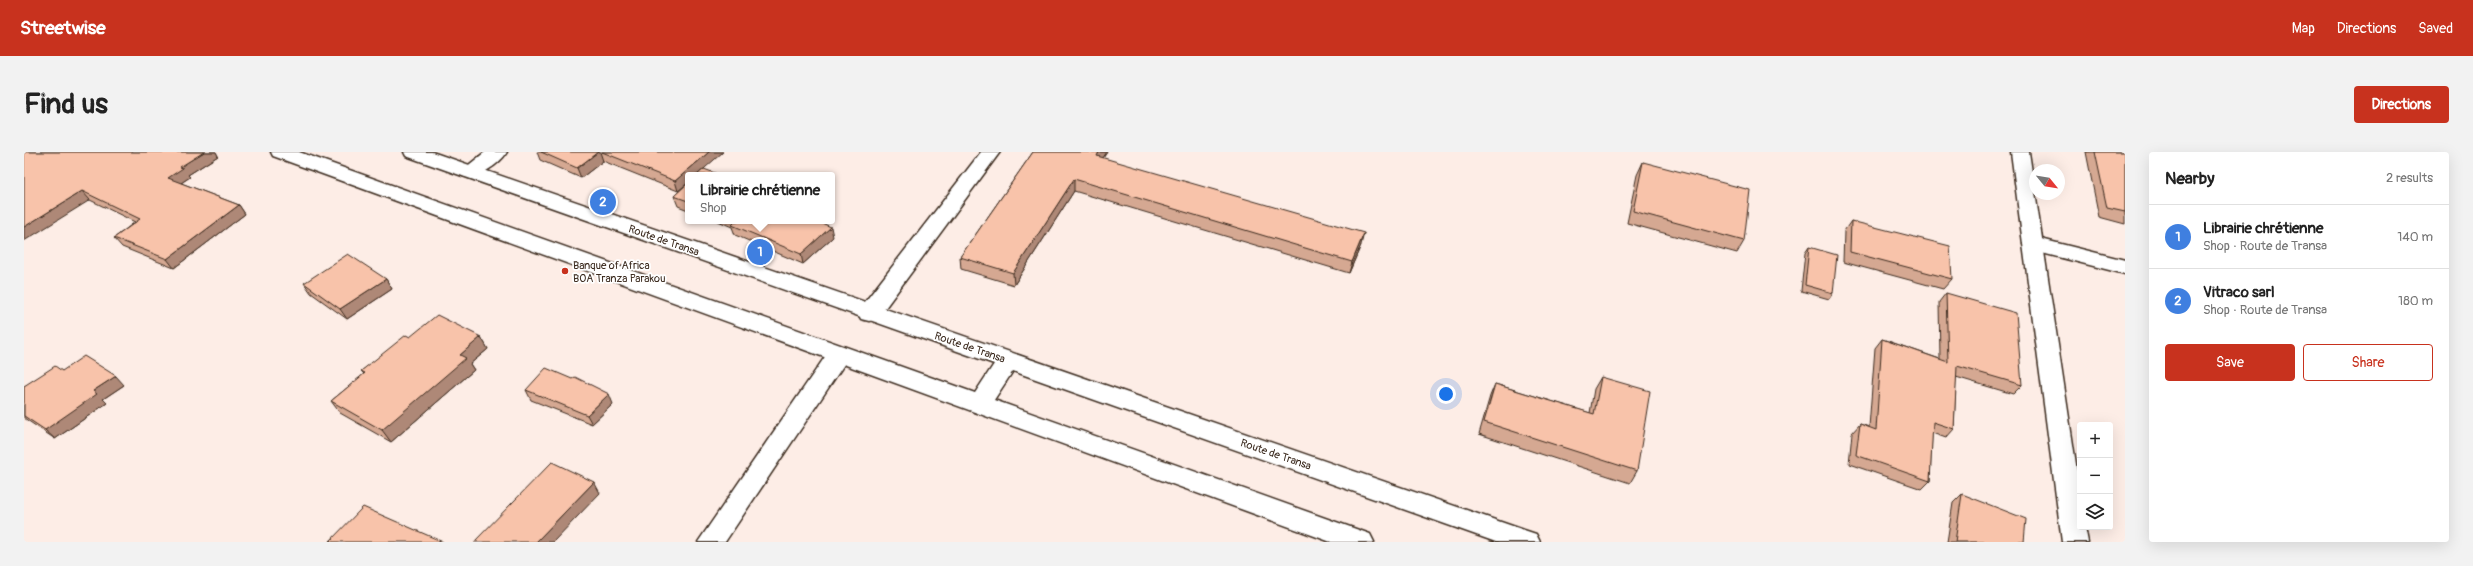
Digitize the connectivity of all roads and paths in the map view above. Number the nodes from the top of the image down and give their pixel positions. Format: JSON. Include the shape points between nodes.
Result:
{"nodes":[{"id":1,"x":280,"y":152,"type":"edge"},
{"id":2,"x":413,"y":152,"type":"edge"},
{"id":3,"x":498,"y":152,"type":"edge"},
{"id":4,"x":991,"y":152,"type":"edge"},
{"id":5,"x":2020,"y":152,"type":"edge"},
{"id":6,"x":470,"y":172,"type":"junction"},
{"id":7,"x":2033,"y":244,"type":"junction"},
{"id":8,"x":2125,"y":267,"type":"edge"},
{"id":9,"x":870,"y":313,"type":"junction"},
{"id":10,"x":839,"y":354,"type":"junction"},
{"id":11,"x":1008,"y":360,"type":"junction"},
{"id":12,"x":980,"y":404,"type":"junction"},
{"id":13,"x":712,"y":542,"type":"edge"},
{"id":14,"x":1361,"y":542,"type":"edge"},
{"id":15,"x":1527,"y":542,"type":"edge"},
{"id":16,"x":2075,"y":542,"type":"edge"}],
"edges":[{"from":1,"to":10,"type":"main road"},
{"from":2,"to":6,"type":"main road","name":"Route de Transa"},
{"from":3,"to":6,"type":"main road"},
{"from":4,"to":9,"type":"main road"},
{"from":5,"to":7,"type":"main road"},
{"from":6,"to":9,"type":"main road","name":"Route de Transa"},
{"from":7,"to":8,"type":"main road"},
{"from":7,"to":16,"type":"main road"},
{"from":9,"to":11,"type":"main road","name":"Route de Transa"},
{"from":10,"to":12,"type":"main road"},
{"from":10,"to":13,"type":"main road"},
{"from":11,"to":12,"type":"main road"},
{"from":11,"to":15,"type":"main road","name":"Route de Transa"},
{"from":12,"to":14,"type":"main road"}]}
